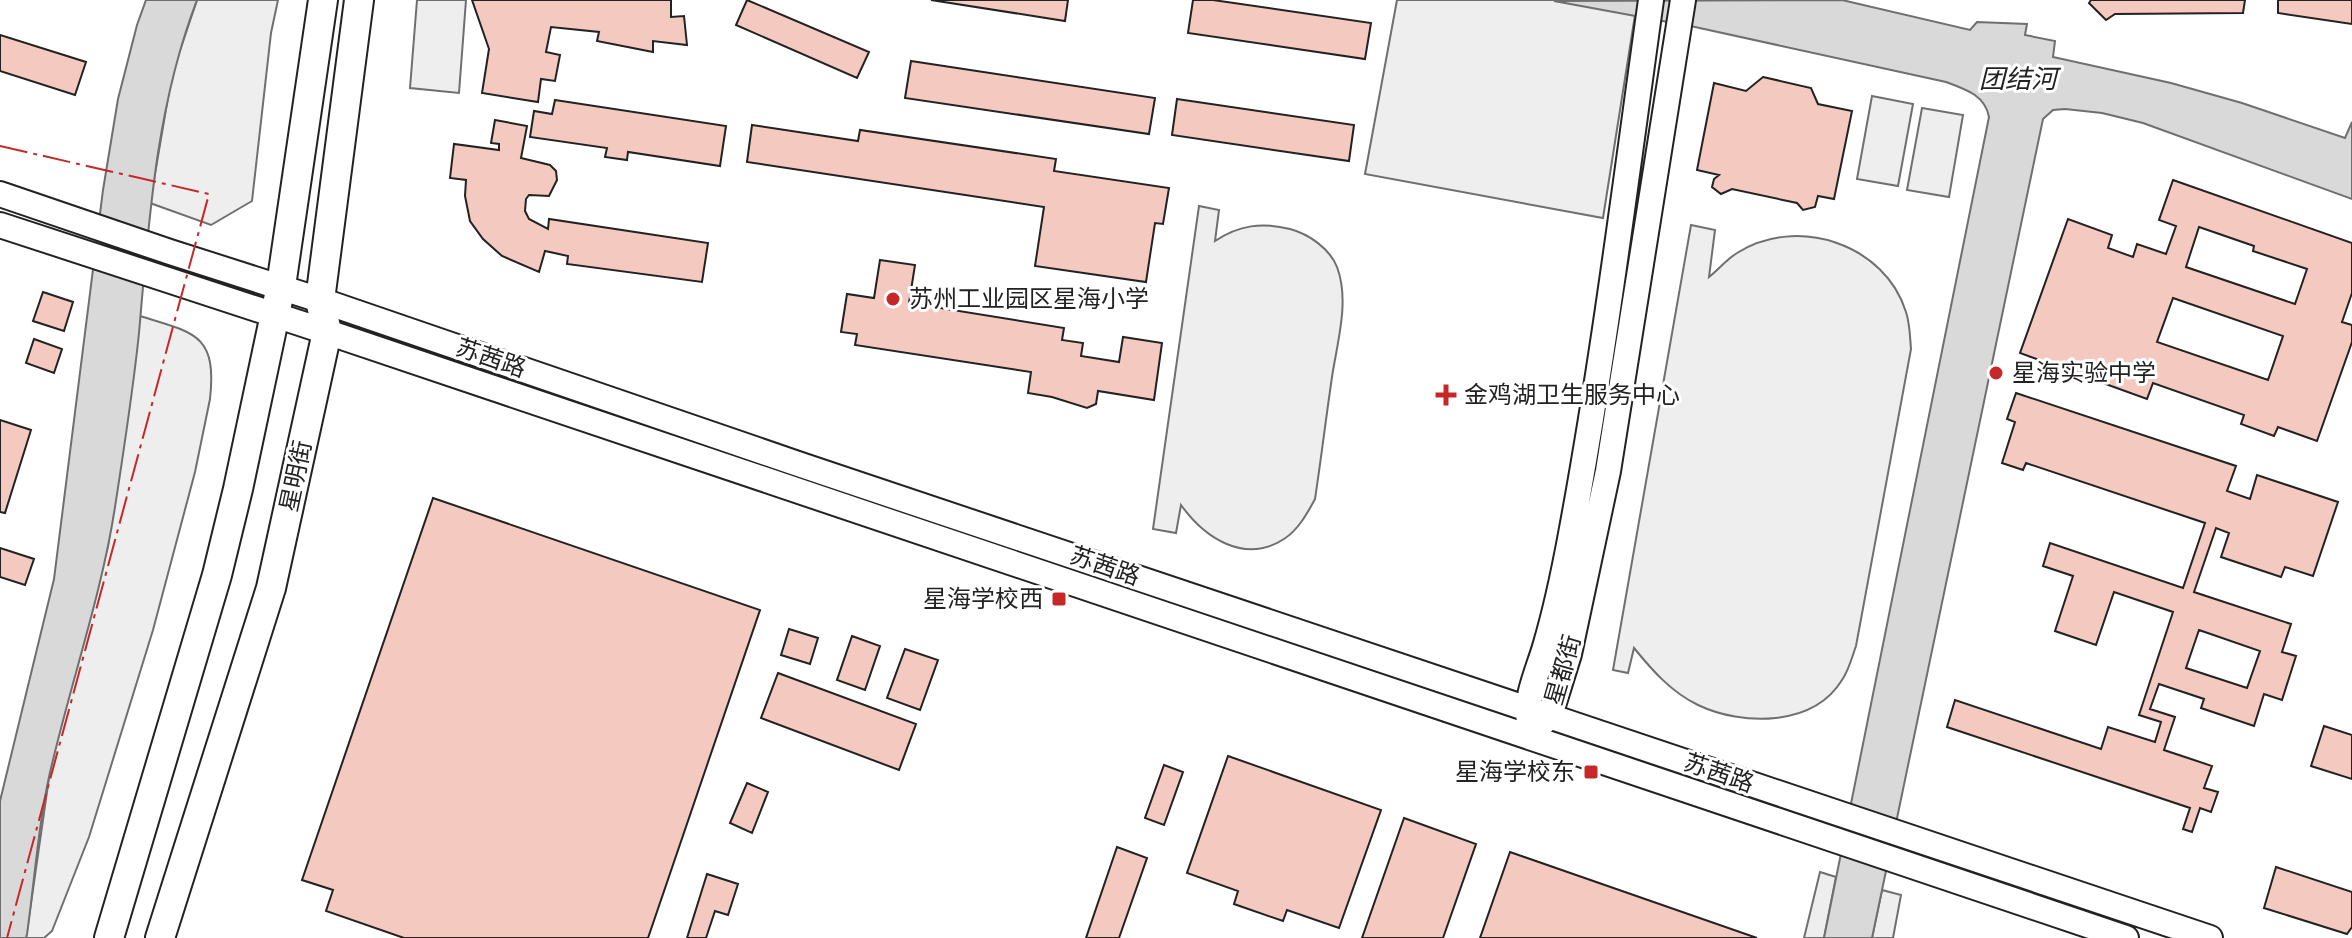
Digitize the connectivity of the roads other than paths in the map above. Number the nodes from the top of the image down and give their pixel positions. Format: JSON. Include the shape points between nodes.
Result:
{"nodes":[{"id":1,"x":323,"y":0,"type":"edge"},
{"id":2,"x":359,"y":0,"type":"edge"},
{"id":3,"x":1651,"y":0,"type":"edge"},
{"id":4,"x":1683,"y":0,"type":"edge"},
{"id":5,"x":0,"y":194,"type":"edge"},
{"id":6,"x":0,"y":225,"type":"edge"},
{"id":7,"x":281,"y":286,"type":"junction"},
{"id":8,"x":320,"y":300,"type":"junction"},
{"id":9,"x":275,"y":316,"type":"junction"},
{"id":10,"x":327,"y":332,"type":"junction"},
{"id":11,"x":1527,"y":708,"type":"junction"},
{"id":12,"x":1550,"y":715,"type":"junction"},
{"id":13,"x":1531,"y":737,"type":"junction"},
{"id":14,"x":109,"y":938,"type":"edge"},
{"id":15,"x":160,"y":938,"type":"edge"},
{"id":16,"x":2126,"y":938,"type":"edge"},
{"id":17,"x":2210,"y":938,"type":"edge"}],
"edges":[{"from":1,"to":7,"type":"main road"},
{"from":2,"to":8,"type":"main road","name":"星明街"},
{"from":3,"to":11,"type":"main road","name":"星都街","via":[[1584,465],[1564,572]]},
{"from":4,"to":12,"type":"main road","name":"星都街","via":[[1608,471],[1569,654]]},
{"from":5,"to":7,"type":"main road","name":"苏茜路"},
{"from":6,"to":9,"type":"main road","name":"苏茜路"},
{"from":7,"to":8,"type":"main road","name":"苏茜路"},
{"from":7,"to":9,"type":"main road"},
{"from":8,"to":10,"type":"main road","name":"星明街"},
{"from":8,"to":11,"type":"main road","name":"苏茜路"},
{"from":9,"to":10,"type":"main road","name":"苏茜路"},
{"from":9,"to":14,"type":"main road","via":[[217,575]]},
{"from":10,"to":13,"type":"main road","name":"苏茜路"},
{"from":10,"to":15,"type":"main road","name":"星明街","via":[[271,588]]},
{"from":11,"to":12,"type":"main road","name":"苏茜路"},
{"from":11,"to":13,"type":"main road","name":"星都街"},
{"from":12,"to":13,"type":"main road","name":"星都街"},
{"from":12,"to":17,"type":"main road","name":"苏茜路"},
{"from":13,"to":16,"type":"main road","name":"苏茜路"}]}
